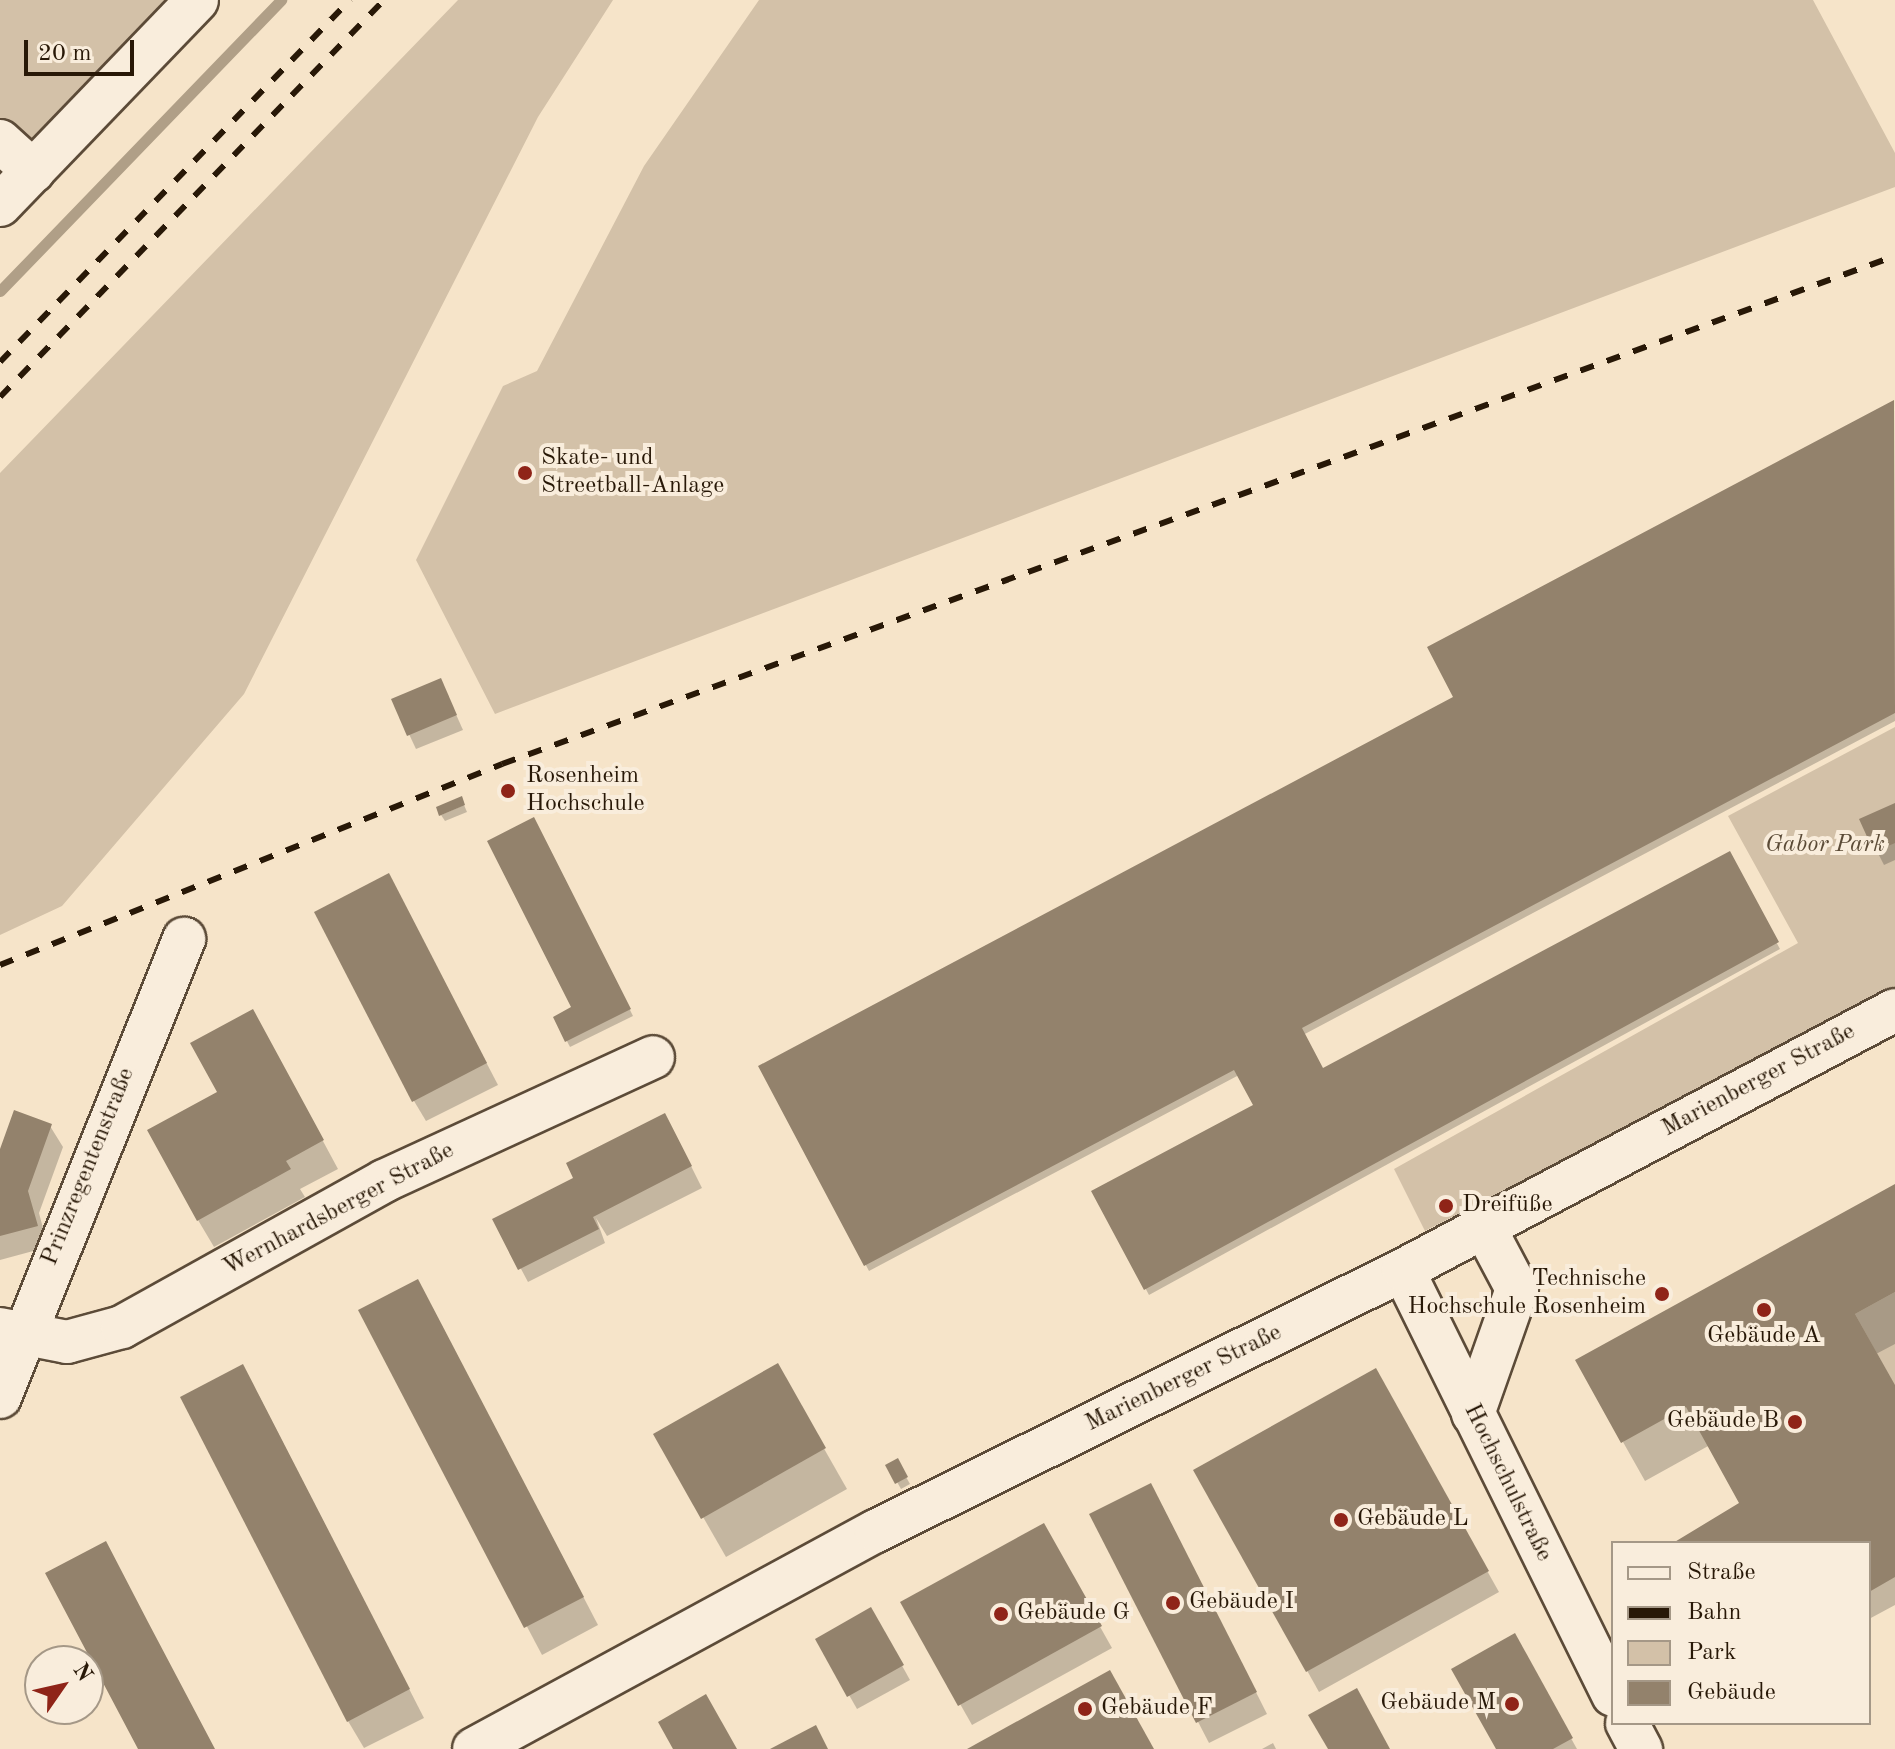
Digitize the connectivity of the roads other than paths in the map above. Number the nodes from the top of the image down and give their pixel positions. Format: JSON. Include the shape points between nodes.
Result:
{"nodes":[{"id":1,"x":197,"y":0,"type":"edge"},
{"id":2,"x":0,"y":141,"type":"edge"},
{"id":3,"x":33,"y":171,"type":"junction"},
{"id":4,"x":0,"y":205,"type":"edge"},
{"id":5,"x":184,"y":939,"type":"dead end"},
{"id":6,"x":1895,"y":1010,"type":"edge"},
{"id":7,"x":653,"y":1057,"type":"dead end"},
{"id":8,"x":1484,"y":1227,"type":"junction"},
{"id":9,"x":1403,"y":1270,"type":"junction"},
{"id":10,"x":11,"y":1330,"type":"edge"},
{"id":11,"x":0,"y":1397,"type":"edge"},
{"id":12,"x":1473,"y":1414,"type":"junction"},
{"id":13,"x":1611,"y":1691,"type":"edge"},
{"id":14,"x":1628,"y":1725,"type":"edge"},
{"id":15,"x":474,"y":1749,"type":"edge"},
{"id":16,"x":1641,"y":1749,"type":"edge"}],
"edges":[{"from":1,"to":3,"type":"street"},
{"from":2,"to":3,"type":"street"},
{"from":3,"to":4,"type":"street"},
{"from":5,"to":10,"type":"street","name":"Prinzregentenstraße"},
{"from":6,"to":8,"type":"street","name":"Marienberger Straße"},
{"from":7,"to":10,"type":"street","name":"Wernhardsberger Straße","via":[[384,1181],[122,1327],[67,1342]]},
{"from":8,"to":9,"type":"street","name":"Marienberger Straße"},
{"from":8,"to":12,"type":"street","via":[[1517,1289]]},
{"from":9,"to":12,"type":"street","name":"Hochschulstraße"},
{"from":9,"to":15,"type":"street","name":"Marienberger Straße","via":[[876,1531]]},
{"from":10,"to":11,"type":"street","name":"Prinzregentenstraße"},
{"from":12,"to":13,"type":"street","name":"Hochschulstraße"},
{"from":14,"to":16,"type":"street"}]}
